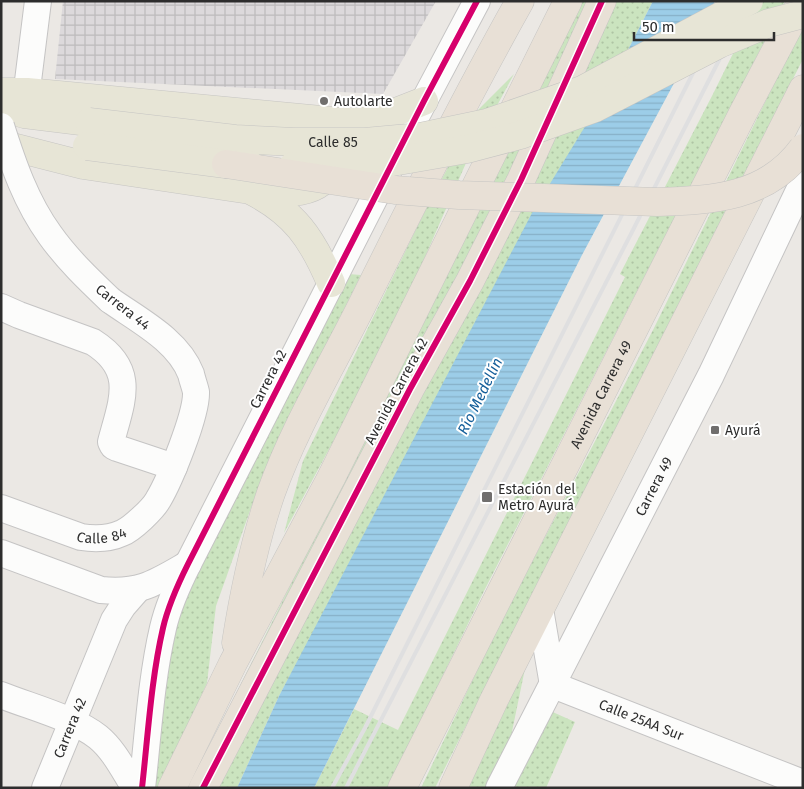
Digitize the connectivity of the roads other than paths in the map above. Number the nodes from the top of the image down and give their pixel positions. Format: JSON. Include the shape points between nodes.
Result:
{"nodes":[{"id":1,"x":38,"y":1,"type":"edge"},
{"id":2,"x":477,"y":1,"type":"edge"},
{"id":3,"x":520,"y":1,"type":"edge"},
{"id":4,"x":568,"y":1,"type":"edge"},
{"id":5,"x":602,"y":1,"type":"edge"},
{"id":6,"x":749,"y":1,"type":"edge"},
{"id":7,"x":802,"y":1,"type":"edge"},
{"id":8,"x":803,"y":14,"type":"edge"},
{"id":9,"x":803,"y":89,"type":"edge"},
{"id":10,"x":424,"y":100,"type":"junction"},
{"id":11,"x":11,"y":106,"type":"edge"},
{"id":12,"x":316,"y":119,"type":"junction"},
{"id":13,"x":88,"y":134,"type":"junction"},
{"id":14,"x":1,"y":138,"type":"edge"},
{"id":15,"x":1,"y":144,"type":"edge"},
{"id":16,"x":803,"y":148,"type":"edge"},
{"id":17,"x":226,"y":164,"type":"junction"},
{"id":18,"x":803,"y":182,"type":"edge"},
{"id":19,"x":250,"y":190,"type":"junction"},
{"id":20,"x":331,"y":283,"type":"junction"},
{"id":21,"x":1,"y":307,"type":"edge"},
{"id":22,"x":174,"y":467,"type":"junction"},
{"id":23,"x":1,"y":508,"type":"edge"},
{"id":24,"x":1,"y":553,"type":"edge"},
{"id":25,"x":188,"y":564,"type":"junction"},
{"id":26,"x":137,"y":590,"type":"junction"},
{"id":27,"x":540,"y":609,"type":"junction"},
{"id":28,"x":233,"y":663,"type":"junction"},
{"id":29,"x":553,"y":685,"type":"junction"},
{"id":30,"x":1,"y":696,"type":"edge"},
{"id":31,"x":71,"y":722,"type":"junction"},
{"id":32,"x":803,"y":783,"type":"edge"},
{"id":33,"x":45,"y":788,"type":"edge"},
{"id":34,"x":135,"y":788,"type":"edge"},
{"id":35,"x":142,"y":788,"type":"edge"},
{"id":36,"x":172,"y":788,"type":"edge"},
{"id":37,"x":203,"y":788,"type":"edge"},
{"id":38,"x":402,"y":788,"type":"edge"},
{"id":39,"x":453,"y":788,"type":"edge"},
{"id":40,"x":499,"y":788,"type":"edge"}],
"edges":[{"from":1,"to":11,"type":"street","name":"Carrera 44"},
{"from":2,"to":10,"type":"street","name":"Carrera 42"},
{"from":3,"to":28,"type":"highway","via":[[457,116],[294,440],[272,492],[256,544],[244,589]]},
{"from":4,"to":28,"type":"highway","name":"Avenida Carrera 42","via":[[331,478]]},
{"from":5,"to":37,"type":"highway","name":"Avenida Carrera 42","via":[[521,180],[470,281],[410,389]]},
{"from":6,"to":13,"type":"main road","name":"Calle 85","bridge":true,"via":[[574,93],[487,123],[420,137],[365,142],[294,142]]},
{"from":7,"to":38,"type":"highway","name":"Avenida Carrera 49"},
{"from":8,"to":17,"type":"main road","name":"Calle 85","bridge":true,"via":[[769,23],[719,44],[594,108],[520,135],[467,149],[381,164]]},
{"from":9,"to":27,"type":"highway"},
{"from":10,"to":12,"type":"main road","via":[[378,119],[350,122]]},
{"from":10,"to":20,"type":"street","name":"Carrera 42"},
{"from":11,"to":12,"type":"main road"},
{"from":11,"to":13,"type":"main road","name":"Calle 85"},
{"from":11,"to":22,"type":"street","name":"Carrera 44","bridge":true,"via":[[14,166],[28,200],[50,235],[110,300],[181,355],[190,373],[196,392],[194,411]]},
{"from":12,"to":19,"type":"main road","via":[[330,128],[336,137],[336,158],[329,176],[300,192]]},
{"from":13,"to":14,"type":"main road","name":"Calle 85"},
{"from":13,"to":17,"type":"main road","name":"Calle 85","bridge":true},
{"from":15,"to":19,"type":"main road","via":[[83,165]]},
{"from":16,"to":17,"type":"highway","bridge":true,"via":[[793,161],[764,184],[741,193],[720,198],[657,202],[395,190]]},
{"from":18,"to":29,"type":"street","name":"Carrera 49","via":[[711,374]]},
{"from":19,"to":20,"type":"main road","via":[[270,200],[299,225],[320,257]]},
{"from":20,"to":25,"type":"street","name":"Carrera 42"},
{"from":21,"to":22,"type":"street","via":[[103,348],[119,368],[123,379],[124,393],[111,442],[113,446]]},
{"from":22,"to":23,"type":"street","name":"Calle 84","via":[[158,501],[132,527],[110,537],[81,537]]},
{"from":24,"to":26,"type":"street","via":[[101,590]]},
{"from":25,"to":26,"type":"street"},
{"from":25,"to":35,"type":"street","name":"Carrera 42","via":[[176,589],[155,668]]},
{"from":26,"to":31,"type":"street","name":"Carrera 42","via":[[114,620]]},
{"from":27,"to":29,"type":"street"},
{"from":27,"to":39,"type":"highway"},
{"from":28,"to":36,"type":"highway","name":"Avenida Carrera 42"},
{"from":29,"to":32,"type":"street","name":"Calle 25AA Sur"},
{"from":29,"to":40,"type":"street","name":"Carrera 49"},
{"from":30,"to":31,"type":"street"},
{"from":31,"to":33,"type":"street","name":"Carrera 42"},
{"from":31,"to":34,"type":"street","via":[[99,738]]}]}
